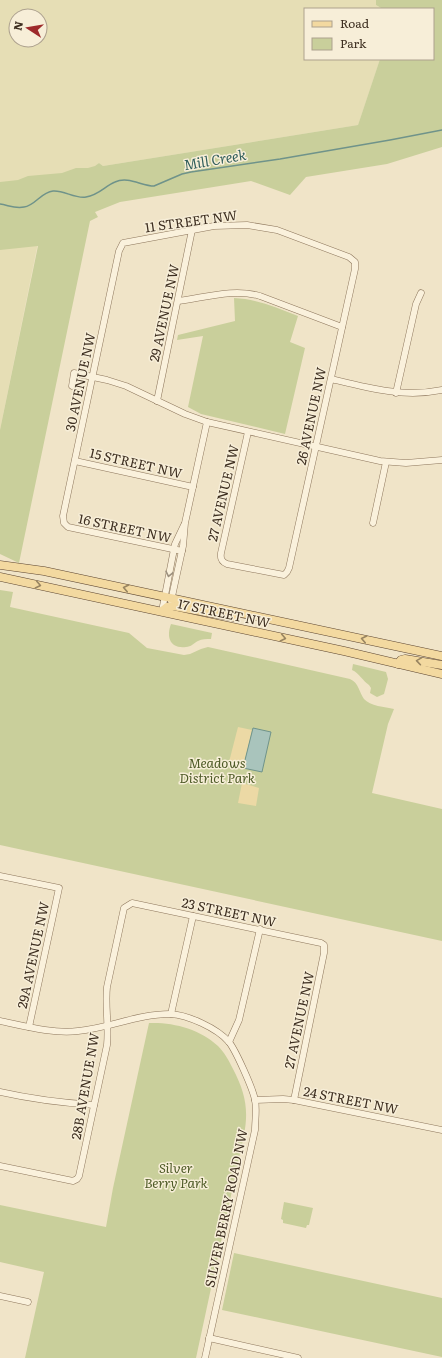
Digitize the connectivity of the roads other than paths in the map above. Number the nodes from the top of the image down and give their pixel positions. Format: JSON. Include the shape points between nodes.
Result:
{"nodes":[{"id":1,"x":192,"y":230,"type":"junction"},
{"id":2,"x":121,"y":245,"type":"joint"},
{"id":3,"x":354,"y":262,"type":"joint"},
{"id":4,"x":421,"y":294,"type":"dead end"},
{"id":5,"x":178,"y":302,"type":"junction"},
{"id":6,"x":342,"y":327,"type":"junction"},
{"id":7,"x":92,"y":377,"type":"junction"},
{"id":8,"x":331,"y":379,"type":"junction"},
{"id":9,"x":72,"y":386,"type":"dead end"},
{"id":10,"x":442,"y":390,"type":"edge"},
{"id":11,"x":396,"y":393,"type":"junction"},
{"id":12,"x":159,"y":402,"type":"junction"},
{"id":13,"x":158,"y":411,"type":"dead end"},
{"id":14,"x":207,"y":422,"type":"junction"},
{"id":15,"x":248,"y":432,"type":"junction"},
{"id":16,"x":316,"y":447,"type":"junction"},
{"id":17,"x":442,"y":460,"type":"edge"},
{"id":18,"x":74,"y":461,"type":"junction"},
{"id":19,"x":386,"y":462,"type":"junction"},
{"id":20,"x":193,"y":487,"type":"junction"},
{"id":21,"x":64,"y":523,"type":"joint"},
{"id":22,"x":185,"y":523,"type":"junction"},
{"id":23,"x":373,"y":523,"type":"dead end"},
{"id":24,"x":174,"y":550,"type":"junction"},
{"id":25,"x":182,"y":551,"type":"junction"},
{"id":26,"x":0,"y":565,"type":"edge"},
{"id":27,"x":286,"y":574,"type":"joint"},
{"id":28,"x":0,"y":576,"type":"edge"},
{"id":29,"x":167,"y":605,"type":"junction"},
{"id":30,"x":442,"y":656,"type":"edge"},
{"id":31,"x":398,"y":664,"type":"junction"},
{"id":32,"x":442,"y":665,"type":"edge"},
{"id":33,"x":442,"y":674,"type":"edge"},
{"id":34,"x":0,"y":876,"type":"edge"},
{"id":35,"x":129,"y":904,"type":"joint"},
{"id":36,"x":193,"y":916,"type":"junction"},
{"id":37,"x":260,"y":930,"type":"junction"},
{"id":38,"x":324,"y":945,"type":"joint"},
{"id":39,"x":172,"y":1014,"type":"junction"},
{"id":40,"x":0,"y":1021,"type":"edge"},
{"id":41,"x":107,"y":1025,"type":"junction"},
{"id":42,"x":29,"y":1027,"type":"junction"},
{"id":43,"x":229,"y":1042,"type":"junction"},
{"id":44,"x":0,"y":1092,"type":"edge"},
{"id":45,"x":255,"y":1100,"type":"junction"},
{"id":46,"x":294,"y":1100,"type":"junction"},
{"id":47,"x":94,"y":1105,"type":"junction"},
{"id":48,"x":442,"y":1130,"type":"edge"},
{"id":49,"x":0,"y":1166,"type":"edge"},
{"id":50,"x":0,"y":1296,"type":"edge"},
{"id":51,"x":28,"y":1302,"type":"dead end"},
{"id":52,"x":209,"y":1338,"type":"junction"},
{"id":53,"x":291,"y":1357,"type":"edge"},
{"id":54,"x":205,"y":1358,"type":"edge"},
{"id":55,"x":298,"y":1358,"type":"edge"}],
"edges":[{"from":1,"to":2,"type":"street","name":"11 STREET NW"},
{"from":1,"to":3,"type":"street","name":"11 STREET NW","via":[[230,225],[260,226],[349,257]]},
{"from":1,"to":5,"type":"street","name":"29 AVENUE NW"},
{"from":2,"to":7,"type":"street","name":"30 AVENUE NW"},
{"from":3,"to":6,"type":"street","name":"26 AVENUE NW","via":[[355,269]]},
{"from":4,"to":11,"type":"street","via":[[416,304]]},
{"from":5,"to":6,"type":"street","via":[[234,292],[247,293]]},
{"from":5,"to":12,"type":"street","name":"29 AVENUE NW"},
{"from":6,"to":8,"type":"street","name":"26 AVENUE NW"},
{"from":7,"to":9,"type":"street","via":[[74,373]]},
{"from":7,"to":12,"type":"street","via":[[126,386]]},
{"from":7,"to":18,"type":"street","name":"30 AVENUE NW"},
{"from":8,"to":11,"type":"street"},
{"from":8,"to":16,"type":"street","name":"26 AVENUE NW"},
{"from":10,"to":11,"type":"street"},
{"from":12,"to":13,"type":"street","name":"29 AVENUE NW"},
{"from":12,"to":14,"type":"street"},
{"from":14,"to":15,"type":"street"},
{"from":14,"to":20,"type":"street"},
{"from":15,"to":16,"type":"street"},
{"from":15,"to":27,"type":"street","name":"27 AVENUE NW","via":[[221,560],[227,564],[279,575]]},
{"from":16,"to":19,"type":"street"},
{"from":16,"to":27,"type":"street","name":"26 AVENUE NW"},
{"from":17,"to":19,"type":"street"},
{"from":18,"to":20,"type":"street","name":"15 STREET NW"},
{"from":18,"to":21,"type":"street","name":"30 AVENUE NW","via":[[63,516]]},
{"from":19,"to":23,"type":"street"},
{"from":20,"to":22,"type":"street"},
{"from":21,"to":24,"type":"street","name":"16 STREET NW"},
{"from":22,"to":24,"type":"street"},
{"from":22,"to":25,"type":"street"},
{"from":24,"to":25,"type":"street","name":"16 STREET NW"},
{"from":24,"to":29,"type":"street","one_way":true},
{"from":25,"to":29,"type":"street"},
{"from":29,"to":26,"type":"main road","name":"17 STREET NW","one_way":true,"via":[[44,571]]},
{"from":28,"to":29,"type":"main road","name":"17 STREET NW","one_way":true},
{"from":30,"to":29,"type":"main road","name":"17 STREET NW","one_way":true,"via":[[260,617]]},
{"from":29,"to":31,"type":"main road","name":"17 STREET NW","one_way":true},
{"from":32,"to":31,"type":"main road","one_way":true,"via":[[404,659]]},
{"from":31,"to":33,"type":"main road","name":"17 STREET NW"},
{"from":34,"to":42,"type":"street","name":"29A AVENUE NW","via":[[59,888]]},
{"from":35,"to":36,"type":"street","name":"23 STREET NW"},
{"from":35,"to":41,"type":"street","name":"28B AVENUE NW","via":[[124,908],[108,987]]},
{"from":36,"to":37,"type":"street","name":"23 STREET NW"},
{"from":36,"to":39,"type":"street"},
{"from":37,"to":38,"type":"street","name":"23 STREET NW"},
{"from":37,"to":43,"type":"street","via":[[239,1020]]},
{"from":38,"to":46,"type":"street","name":"27 AVENUE NW"},
{"from":39,"to":41,"type":"street","name":"SILVER BERRY ROAD NW"},
{"from":39,"to":43,"type":"street","name":"SILVER BERRY ROAD NW","via":[[197,1021],[213,1029]]},
{"from":40,"to":42,"type":"street","name":"SILVER BERRY ROAD NW"},
{"from":41,"to":42,"type":"street","name":"SILVER BERRY ROAD NW","via":[[78,1031]]},
{"from":41,"to":47,"type":"street","name":"28B AVENUE NW","via":[[107,1045]]},
{"from":43,"to":45,"type":"street","name":"SILVER BERRY ROAD NW"},
{"from":44,"to":47,"type":"street","via":[[62,1103]]},
{"from":45,"to":46,"type":"street","name":"24 STREET NW"},
{"from":45,"to":52,"type":"street","name":"SILVER BERRY ROAD NW","via":[[255,1130]]},
{"from":46,"to":48,"type":"street","name":"24 STREET NW"},
{"from":47,"to":49,"type":"street","name":"28B AVENUE NW","via":[[77,1179],[73,1181]]},
{"from":50,"to":51,"type":"street"},
{"from":52,"to":53,"type":"street"},
{"from":52,"to":54,"type":"street","name":"SILVER BERRY ROAD NW"},
{"from":53,"to":55,"type":"street"}]}
